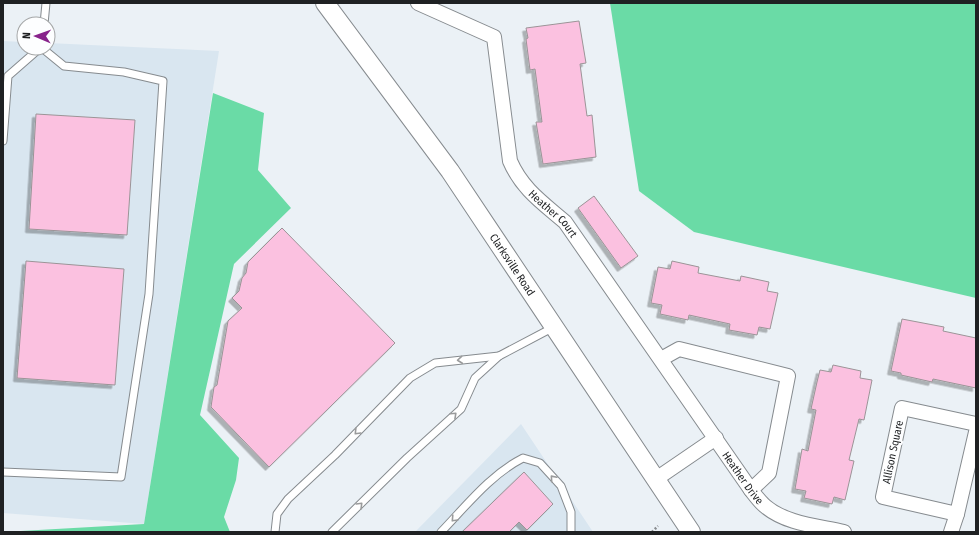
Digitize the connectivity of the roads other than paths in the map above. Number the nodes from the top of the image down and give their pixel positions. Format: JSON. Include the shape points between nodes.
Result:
{"nodes":[{"id":1,"x":46,"y":3,"type":"edge"},
{"id":2,"x":325,"y":3,"type":"edge"},
{"id":3,"x":418,"y":3,"type":"edge"},
{"id":4,"x":45,"y":16,"type":"edge"},
{"id":5,"x":32,"y":56,"type":"edge"},
{"id":6,"x":51,"y":56,"type":"edge"},
{"id":7,"x":3,"y":141,"type":"edge"},
{"id":8,"x":554,"y":327,"type":"junction"},
{"id":9,"x":498,"y":356,"type":"junction"},
{"id":10,"x":661,"y":359,"type":"junction"},
{"id":11,"x":976,"y":424,"type":"edge"},
{"id":12,"x":976,"y":432,"type":"edge"},
{"id":13,"x":716,"y":438,"type":"junction"},
{"id":14,"x":3,"y":472,"type":"edge"},
{"id":15,"x":656,"y":479,"type":"junction"},
{"id":16,"x":751,"y":490,"type":"junction"},
{"id":17,"x":957,"y":514,"type":"junction"},
{"id":18,"x":275,"y":532,"type":"edge"},
{"id":19,"x":332,"y":532,"type":"edge"},
{"id":20,"x":441,"y":532,"type":"edge"},
{"id":21,"x":571,"y":532,"type":"edge"},
{"id":22,"x":691,"y":532,"type":"edge"},
{"id":23,"x":844,"y":532,"type":"edge"},
{"id":24,"x":951,"y":532,"type":"edge"}],
"edges":[{"from":1,"to":4,"type":"lane"},
{"from":2,"to":8,"type":"street","name":"Clarksville Road","via":[[450,171]]},
{"from":3,"to":10,"type":"street","name":"Heather Court","via":[[494,37],[510,161],[516,176],[526,189],[565,222]]},
{"from":5,"to":7,"type":"lane","via":[[8,76]]},
{"from":6,"to":14,"type":"lane","via":[[64,66],[124,72],[163,81],[149,294],[121,477]]},
{"from":8,"to":9,"type":"lane"},
{"from":8,"to":15,"type":"street","name":"Clarksville Road"},
{"from":9,"to":18,"type":"lane","one_way":true,"via":[[435,362],[410,378],[288,499],[277,514]]},
{"from":19,"to":9,"type":"lane","one_way":true,"via":[[461,409],[475,378]]},
{"from":10,"to":13,"type":"street","name":"Heather Court"},
{"from":10,"to":16,"type":"street","via":[[679,349],[788,376],[769,473]]},
{"from":11,"to":17,"type":"street","name":"Allison Square","via":[[902,408],[883,497]]},
{"from":12,"to":17,"type":"street"},
{"from":13,"to":15,"type":"street"},
{"from":13,"to":16,"type":"street","name":"Heather Drive"},
{"from":15,"to":22,"type":"street","name":"Clarksville Road"},
{"from":16,"to":23,"type":"street","name":"Heather Drive","via":[[764,506],[777,515]]},
{"from":17,"to":24,"type":"street"},
{"from":21,"to":20,"type":"lane","one_way":true,"via":[[571,512],[561,486],[540,463],[523,458],[506,467]]}]}
